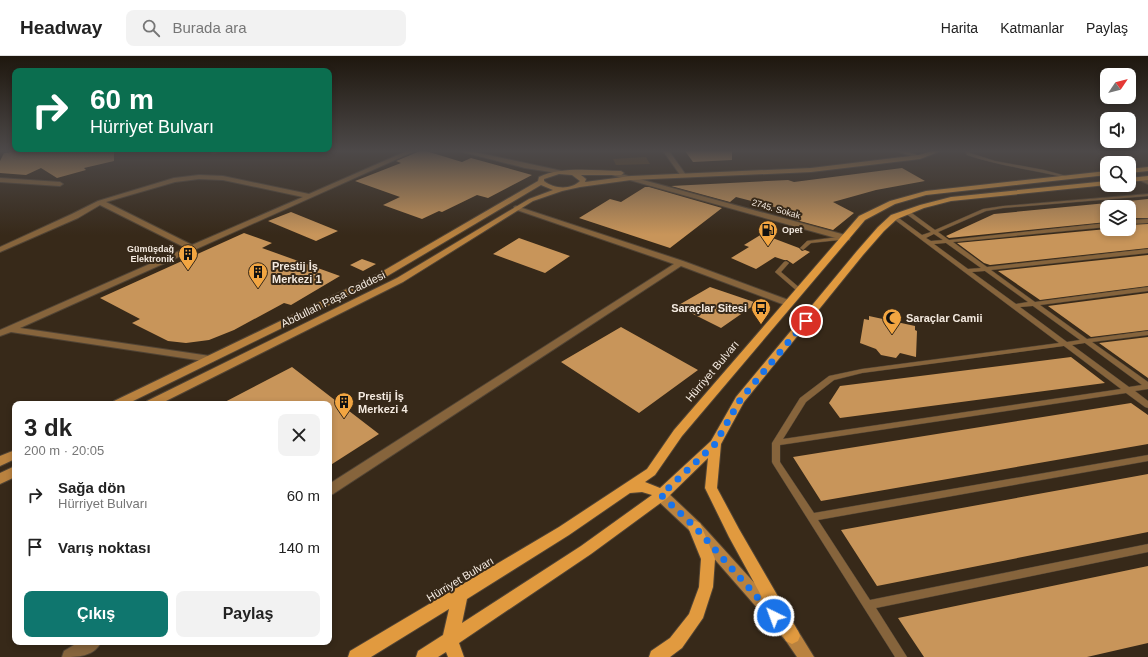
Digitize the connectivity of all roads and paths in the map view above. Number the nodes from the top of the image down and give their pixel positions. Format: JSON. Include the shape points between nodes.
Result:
{"nodes":[{"id":1,"x":182,"y":179,"type":"edge"},
{"id":2,"x":228,"y":179,"type":"edge"},
{"id":3,"x":348,"y":179,"type":"edge"},
{"id":4,"x":542,"y":179,"type":"joint"},
{"id":5,"x":583,"y":179,"type":"edge"},
{"id":6,"x":624,"y":179,"type":"edge"},
{"id":7,"x":636,"y":179,"type":"edge"},
{"id":8,"x":1048,"y":179,"type":"edge"},
{"id":9,"x":0,"y":180,"type":"edge"},
{"id":10,"x":1100,"y":183,"type":"edge"},
{"id":11,"x":60,"y":184,"type":"dead end"},
{"id":12,"x":579,"y":185,"type":"junction"},
{"id":13,"x":562,"y":189,"type":"junction"},
{"id":14,"x":1148,"y":195,"type":"edge"},
{"id":15,"x":310,"y":196,"type":"junction"},
{"id":16,"x":100,"y":202,"type":"junction"},
{"id":17,"x":516,"y":208,"type":"junction"},
{"id":18,"x":907,"y":212,"type":"junction"},
{"id":19,"x":894,"y":217,"type":"junction"},
{"id":20,"x":1148,"y":220,"type":"edge"},
{"id":21,"x":1136,"y":221,"type":"edge"},
{"id":22,"x":1100,"y":226,"type":"edge"},
{"id":23,"x":934,"y":232,"type":"junction"},
{"id":24,"x":923,"y":237,"type":"junction"},
{"id":25,"x":846,"y":238,"type":"junction"},
{"id":26,"x":947,"y":241,"type":"junction"},
{"id":27,"x":931,"y":243,"type":"junction"},
{"id":28,"x":192,"y":248,"type":"junction"},
{"id":29,"x":803,"y":248,"type":"dead end"},
{"id":30,"x":0,"y":250,"type":"edge"},
{"id":31,"x":1148,"y":251,"type":"edge"},
{"id":32,"x":680,"y":263,"type":"junction"},
{"id":33,"x":786,"y":263,"type":"dead end"},
{"id":34,"x":985,"y":269,"type":"junction"},
{"id":35,"x":968,"y":271,"type":"junction"},
{"id":36,"x":1148,"y":289,"type":"edge"},
{"id":37,"x":799,"y":290,"type":"junction"},
{"id":38,"x":788,"y":303,"type":"junction"},
{"id":39,"x":1033,"y":303,"type":"junction"},
{"id":40,"x":1015,"y":306,"type":"junction"},
{"id":41,"x":12,"y":329,"type":"junction"},
{"id":42,"x":0,"y":333,"type":"edge"},
{"id":43,"x":1148,"y":333,"type":"edge"},
{"id":44,"x":1087,"y":342,"type":"junction"},
{"id":45,"x":1067,"y":344,"type":"junction"},
{"id":46,"x":210,"y":359,"type":"junction"},
{"id":47,"x":1148,"y":386,"type":"edge"},
{"id":48,"x":1128,"y":390,"type":"junction"},
{"id":49,"x":124,"y":401,"type":"edge"},
{"id":50,"x":157,"y":401,"type":"edge"},
{"id":51,"x":1148,"y":404,"type":"edge"},
{"id":52,"x":776,"y":443,"type":"junction"},
{"id":53,"x":715,"y":444,"type":"junction"},
{"id":54,"x":12,"y":455,"type":"edge"},
{"id":55,"x":1148,"y":458,"type":"edge"},
{"id":56,"x":0,"y":461,"type":"edge"},
{"id":57,"x":12,"y":473,"type":"edge"},
{"id":58,"x":0,"y":479,"type":"edge"},
{"id":59,"x":332,"y":488,"type":"edge"},
{"id":60,"x":627,"y":488,"type":"junction"},
{"id":61,"x":661,"y":495,"type":"junction"},
{"id":62,"x":811,"y":517,"type":"junction"},
{"id":63,"x":695,"y":527,"type":"junction"},
{"id":64,"x":1148,"y":548,"type":"edge"},
{"id":65,"x":460,"y":595,"type":"junction"},
{"id":66,"x":868,"y":605,"type":"junction"},
{"id":67,"x":792,"y":636,"type":"junction"},
{"id":68,"x":450,"y":642,"type":"junction"},
{"id":69,"x":88,"y":645,"type":"edge"},
{"id":70,"x":70,"y":657,"type":"edge"},
{"id":71,"x":356,"y":657,"type":"edge"},
{"id":72,"x":424,"y":657,"type":"edge"},
{"id":73,"x":456,"y":657,"type":"edge"},
{"id":74,"x":657,"y":657,"type":"edge"},
{"id":75,"x":806,"y":657,"type":"edge"},
{"id":76,"x":901,"y":657,"type":"edge"}],
"edges":[{"from":1,"to":16,"type":"street"},
{"from":2,"to":15,"type":"street"},
{"from":3,"to":15,"type":"street"},
{"from":4,"to":13,"type":"main road","via":[[548,187]]},
{"from":4,"to":46,"type":"main road","name":"Abdullah Paşa Caddesi","via":[[382,276]]},
{"from":5,"to":12,"type":"main road"},
{"from":6,"to":12,"type":"main road","name":"Abdullah Paşa Caddesi"},
{"from":7,"to":25,"type":"street","name":"2745. Sokak"},
{"from":8,"to":25,"type":"main road","name":"Hürriyet Bulvarı","via":[[970,187],[899,199],[862,218]]},
{"from":9,"to":11,"type":"street"},
{"from":10,"to":18,"type":"main road","via":[[951,199]]},
{"from":12,"to":13,"type":"main road","name":"Abdullah Paşa Caddesi"},
{"from":13,"to":17,"type":"main road","name":"Abdullah Paşa Caddesi"},
{"from":14,"to":23,"type":"lane","via":[[985,210]]},
{"from":15,"to":28,"type":"street"},
{"from":16,"to":28,"type":"street"},
{"from":16,"to":30,"type":"street"},
{"from":17,"to":32,"type":"street"},
{"from":17,"to":50,"type":"main road","name":"Abdullah Paşa Caddesi","via":[[400,280]]},
{"from":18,"to":19,"type":"main road"},
{"from":18,"to":23,"type":"lane"},
{"from":19,"to":24,"type":"lane"},
{"from":19,"to":53,"type":"main road","via":[[860,253],[740,400]]},
{"from":20,"to":21,"type":"lane"},
{"from":22,"to":26,"type":"lane"},
{"from":23,"to":24,"type":"lane"},
{"from":23,"to":26,"type":"lane"},
{"from":24,"to":27,"type":"lane"},
{"from":25,"to":29,"type":"lane","via":[[809,242]]},
{"from":25,"to":37,"type":"main road","name":"Hürriyet Bulvarı"},
{"from":26,"to":27,"type":"lane"},
{"from":26,"to":34,"type":"lane"},
{"from":27,"to":35,"type":"lane"},
{"from":28,"to":41,"type":"street"},
{"from":31,"to":34,"type":"lane"},
{"from":32,"to":38,"type":"street"},
{"from":32,"to":59,"type":"street"},
{"from":33,"to":37,"type":"lane","via":[[778,272]]},
{"from":34,"to":35,"type":"lane"},
{"from":34,"to":39,"type":"lane"},
{"from":35,"to":40,"type":"lane"},
{"from":36,"to":39,"type":"lane"},
{"from":37,"to":38,"type":"main road","name":"Hürriyet Bulvarı"},
{"from":38,"to":60,"type":"main road","name":"Hürriyet Bulvarı","via":[[678,434],[651,472]]},
{"from":39,"to":40,"type":"lane"},
{"from":39,"to":44,"type":"lane"},
{"from":40,"to":45,"type":"lane"},
{"from":41,"to":42,"type":"street"},
{"from":41,"to":46,"type":"street"},
{"from":43,"to":44,"type":"lane"},
{"from":44,"to":45,"type":"lane"},
{"from":44,"to":47,"type":"lane"},
{"from":45,"to":48,"type":"lane"},
{"from":45,"to":52,"type":"lane","via":[[862,371],[832,378],[803,400]]},
{"from":46,"to":49,"type":"main road","name":"Abdullah Paşa Caddesi"},
{"from":47,"to":48,"type":"lane"},
{"from":48,"to":51,"type":"lane"},
{"from":48,"to":52,"type":"lane"},
{"from":52,"to":62,"type":"lane","via":[[776,462]]},
{"from":53,"to":61,"type":"main road"},
{"from":53,"to":67,"type":"main road","via":[[712,488],[734,533]]},
{"from":54,"to":56,"type":"main road"},
{"from":55,"to":62,"type":"lane"},
{"from":57,"to":58,"type":"main road"},
{"from":60,"to":61,"type":"main road","via":[[641,486],[654,489]]},
{"from":60,"to":65,"type":"main road","name":"Hürriyet Bulvarı","via":[[564,531]]},
{"from":61,"to":63,"type":"main road"},
{"from":61,"to":68,"type":"main road","via":[[586,550]]},
{"from":62,"to":66,"type":"lane"},
{"from":63,"to":67,"type":"main road"},
{"from":63,"to":74,"type":"main road","via":[[708,559],[706,587],[695,618],[676,643]]},
{"from":64,"to":66,"type":"lane"},
{"from":65,"to":68,"type":"main road"},
{"from":65,"to":71,"type":"main road","name":"Hürriyet Bulvarı"},
{"from":66,"to":76,"type":"lane"},
{"from":67,"to":75,"type":"main road"},
{"from":68,"to":72,"type":"main road"},
{"from":68,"to":73,"type":"main road"},
{"from":69,"to":70,"type":"street"}]}
